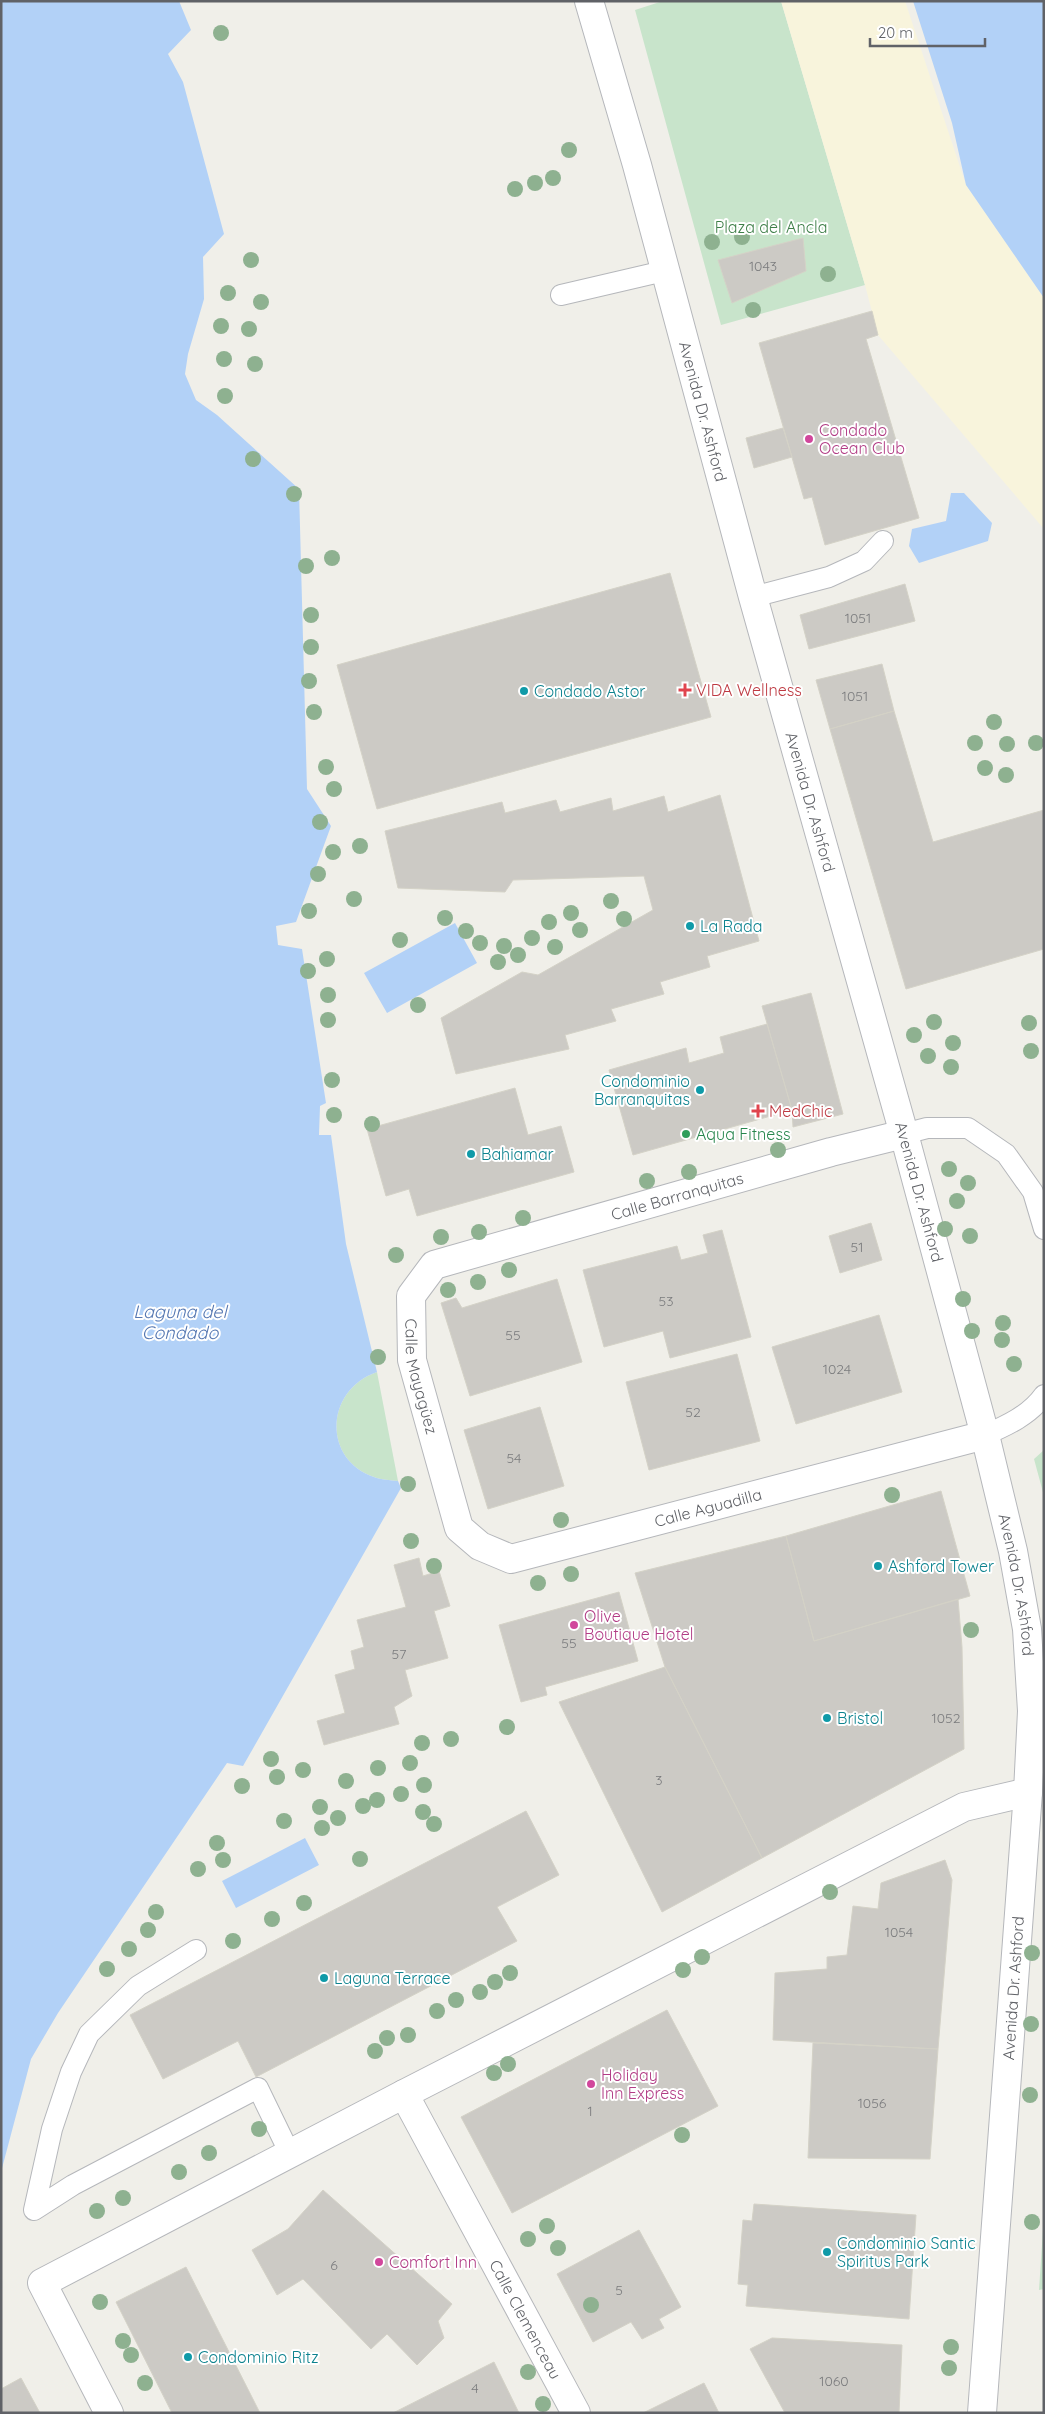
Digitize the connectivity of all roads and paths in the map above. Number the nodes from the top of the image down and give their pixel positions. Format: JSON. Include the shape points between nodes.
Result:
{"nodes":[{"id":1,"x":589,"y":1,"type":"edge"},
{"id":2,"x":664,"y":271,"type":"junction"},
{"id":3,"x":561,"y":295,"type":"dead end"},
{"id":4,"x":883,"y":541,"type":"dead end"},
{"id":5,"x":753,"y":597,"type":"junction"},
{"id":6,"x":904,"y":1134,"type":"junction"},
{"id":7,"x":1044,"y":1229,"type":"edge"},
{"id":8,"x":450,"y":1261,"type":"joint"},
{"id":9,"x":1044,"y":1395,"type":"edge"},
{"id":10,"x":984,"y":1435,"type":"junction"},
{"id":11,"x":454,"y":1509,"type":"joint"},
{"id":12,"x":1028,"y":1792,"type":"junction"},
{"id":13,"x":196,"y":1950,"type":"dead end"},
{"id":14,"x":404,"y":2094,"type":"junction"},
{"id":15,"x":290,"y":2154,"type":"junction"},
{"id":16,"x":109,"y":2413,"type":"edge"},
{"id":17,"x":576,"y":2413,"type":"edge"},
{"id":18,"x":982,"y":2413,"type":"edge"}],
"edges":[{"from":1,"to":2,"type":"street","name":"Avenida Dr. Ashford"},
{"from":2,"to":3,"type":"lane"},
{"from":2,"to":5,"type":"street","name":"Avenida Dr. Ashford"},
{"from":4,"to":5,"type":"lane","via":[[864,561],[829,577]]},
{"from":5,"to":6,"type":"street","name":"Avenida Dr. Ashford"},
{"from":6,"to":7,"type":"lane","via":[[927,1128],[968,1128],[1006,1154],[1033,1192]]},
{"from":6,"to":8,"type":"street","name":"Calle Barranquitas"},
{"from":6,"to":10,"type":"street","name":"Avenida Dr. Ashford"},
{"from":8,"to":11,"type":"street","name":"Calle Mayagüez","via":[[434,1265],[411,1296],[411,1306],[412,1360]]},
{"from":9,"to":10,"type":"lane","via":[[1007,1426]]},
{"from":10,"to":11,"type":"street","name":"Calle Aguadilla","via":[[511,1559],[480,1546],[459,1528]]},
{"from":10,"to":12,"type":"street","name":"Avenida Dr. Ashford","via":[[1013,1551],[1027,1630],[1032,1711]]},
{"from":12,"to":14,"type":"street","via":[[964,1807]]},
{"from":12,"to":18,"type":"street","name":"Avenida Dr. Ashford"},
{"from":13,"to":15,"type":"lane","via":[[138,1986],[89,2034],[70,2072],[52,2129],[34,2210],[258,2088]]},
{"from":14,"to":15,"type":"street"},
{"from":14,"to":17,"type":"street","name":"Calle Clemenceau"},
{"from":15,"to":16,"type":"street","via":[[42,2283]]}]}
